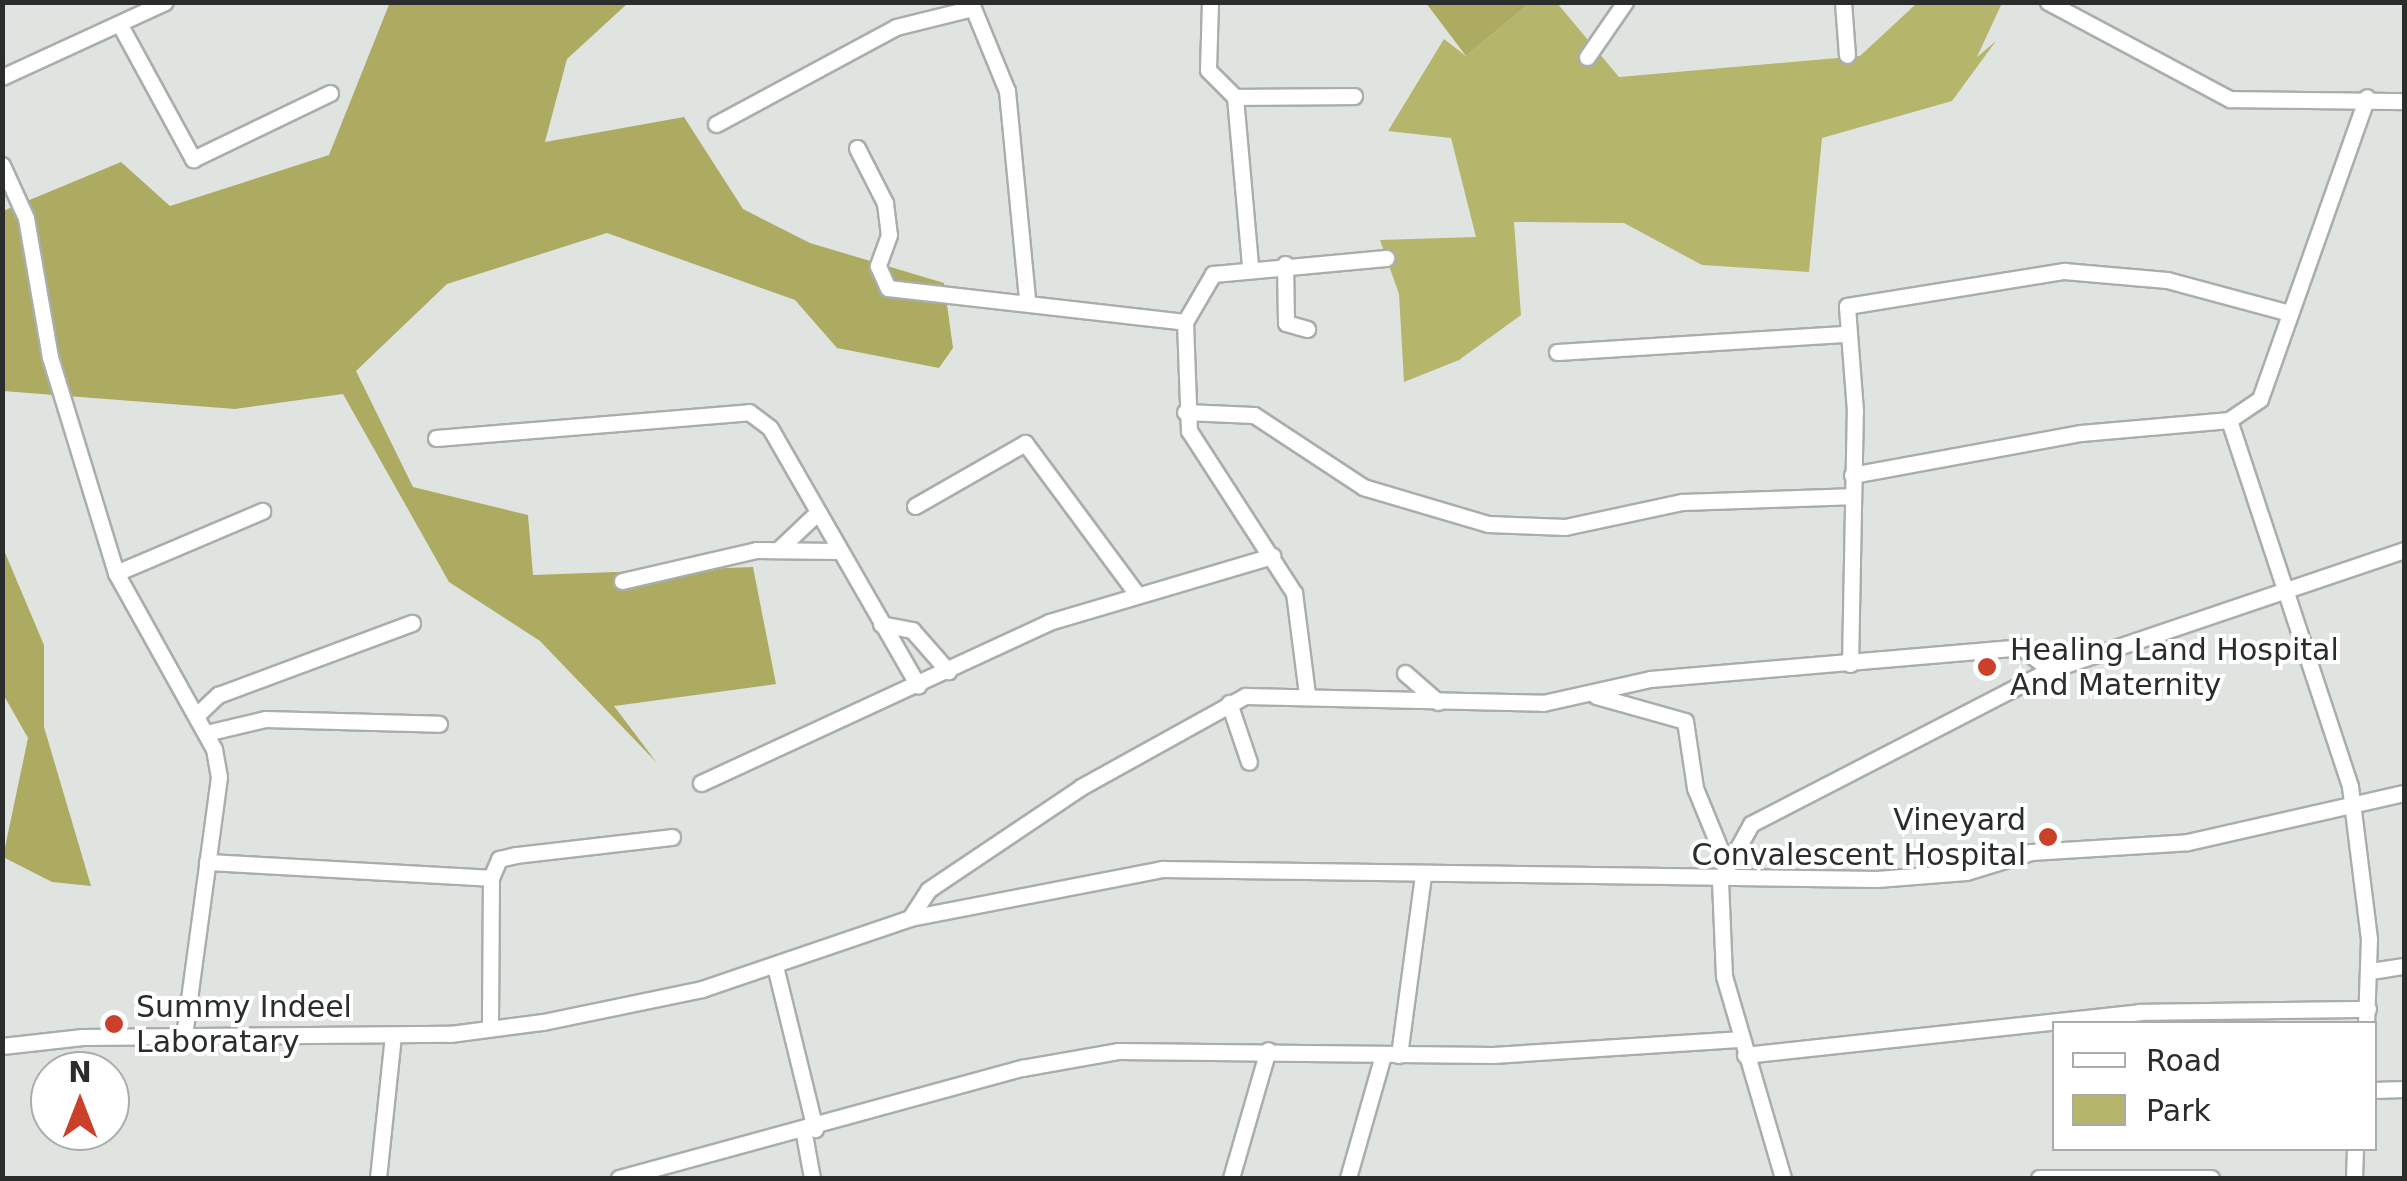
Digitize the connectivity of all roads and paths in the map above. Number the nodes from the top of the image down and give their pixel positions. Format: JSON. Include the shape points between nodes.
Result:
{"nodes":[{"id":1,"x":165,"y":2,"type":"edge"},
{"id":2,"x":1210,"y":2,"type":"edge"},
{"id":3,"x":1625,"y":2,"type":"edge"},
{"id":4,"x":1843,"y":2,"type":"edge"},
{"id":5,"x":2048,"y":2,"type":"edge"},
{"id":6,"x":120,"y":24,"type":"junction"},
{"id":7,"x":1847,"y":55,"type":"dead end"},
{"id":8,"x":1587,"y":58,"type":"dead end"},
{"id":9,"x":2,"y":77,"type":"edge"},
{"id":10,"x":330,"y":92,"type":"dead end"},
{"id":11,"x":1354,"y":96,"type":"dead end"},
{"id":12,"x":2366,"y":96,"type":"junction"},
{"id":13,"x":1235,"y":97,"type":"junction"},
{"id":14,"x":2404,"y":101,"type":"edge"},
{"id":15,"x":716,"y":124,"type":"dead end"},
{"id":16,"x":857,"y":148,"type":"dead end"},
{"id":17,"x":2,"y":165,"type":"edge"},
{"id":18,"x":1386,"y":258,"type":"dead end"},
{"id":19,"x":1285,"y":264,"type":"junction"},
{"id":20,"x":1250,"y":265,"type":"junction"},
{"id":21,"x":1026,"y":298,"type":"junction"},
{"id":22,"x":2286,"y":312,"type":"junction"},
{"id":23,"x":1185,"y":322,"type":"junction"},
{"id":24,"x":1307,"y":329,"type":"dead end"},
{"id":25,"x":1847,"y":334,"type":"junction"},
{"id":26,"x":1557,"y":352,"type":"dead end"},
{"id":27,"x":1185,"y":412,"type":"junction"},
{"id":28,"x":2229,"y":420,"type":"junction"},
{"id":29,"x":436,"y":438,"type":"dead end"},
{"id":30,"x":1852,"y":475,"type":"junction"},
{"id":31,"x":1850,"y":496,"type":"junction"},
{"id":32,"x":915,"y":506,"type":"dead end"},
{"id":33,"x":262,"y":511,"type":"dead end"},
{"id":34,"x":818,"y":512,"type":"junction"},
{"id":35,"x":780,"y":548,"type":"junction"},
{"id":36,"x":2404,"y":550,"type":"edge"},
{"id":37,"x":836,"y":551,"type":"junction"},
{"id":38,"x":1272,"y":556,"type":"junction"},
{"id":39,"x":116,"y":573,"type":"junction"},
{"id":40,"x":622,"y":582,"type":"dead end"},
{"id":41,"x":2286,"y":584,"type":"junction"},
{"id":42,"x":1136,"y":592,"type":"junction"},
{"id":43,"x":412,"y":623,"type":"dead end"},
{"id":44,"x":880,"y":624,"type":"junction"},
{"id":45,"x":1850,"y":664,"type":"junction"},
{"id":46,"x":2050,"y":670,"type":"junction"},
{"id":47,"x":948,"y":671,"type":"junction"},
{"id":48,"x":1405,"y":673,"type":"dead end"},
{"id":49,"x":918,"y":685,"type":"junction"},
{"id":50,"x":1307,"y":694,"type":"junction"},
{"id":51,"x":1596,"y":696,"type":"junction"},
{"id":52,"x":1229,"y":702,"type":"junction"},
{"id":53,"x":1438,"y":702,"type":"junction"},
{"id":54,"x":198,"y":714,"type":"junction"},
{"id":55,"x":439,"y":724,"type":"dead end"},
{"id":56,"x":206,"y":732,"type":"junction"},
{"id":57,"x":1248,"y":762,"type":"dead end"},
{"id":58,"x":702,"y":783,"type":"dead end"},
{"id":59,"x":2404,"y":793,"type":"edge"},
{"id":60,"x":2355,"y":807,"type":"junction"},
{"id":61,"x":672,"y":837,"type":"dead end"},
{"id":62,"x":1725,"y":861,"type":"junction"},
{"id":63,"x":207,"y":862,"type":"junction"},
{"id":64,"x":1424,"y":874,"type":"junction"},
{"id":65,"x":492,"y":878,"type":"junction"},
{"id":66,"x":1720,"y":880,"type":"junction"},
{"id":67,"x":910,"y":918,"type":"junction"},
{"id":68,"x":775,"y":966,"type":"junction"},
{"id":69,"x":2404,"y":966,"type":"edge"},
{"id":70,"x":2371,"y":972,"type":"junction"},
{"id":71,"x":2367,"y":1016,"type":"edge"},
{"id":72,"x":2052,"y":1021,"type":"edge"},
{"id":73,"x":2057,"y":1021,"type":"edge"},
{"id":74,"x":490,"y":1028,"type":"junction"},
{"id":75,"x":184,"y":1034,"type":"junction"},
{"id":76,"x":393,"y":1036,"type":"junction"},
{"id":77,"x":1738,"y":1039,"type":"junction"},
{"id":78,"x":2,"y":1046,"type":"edge"},
{"id":79,"x":1268,"y":1050,"type":"junction"},
{"id":80,"x":1391,"y":1055,"type":"junction"},
{"id":81,"x":1745,"y":1055,"type":"junction"},
{"id":82,"x":2404,"y":1089,"type":"edge"},
{"id":83,"x":2377,"y":1090,"type":"edge"},
{"id":84,"x":809,"y":1131,"type":"junction"},
{"id":85,"x":2356,"y":1151,"type":"edge"},
{"id":86,"x":378,"y":1178,"type":"edge"},
{"id":87,"x":619,"y":1178,"type":"edge"},
{"id":88,"x":812,"y":1178,"type":"edge"},
{"id":89,"x":1231,"y":1178,"type":"edge"},
{"id":90,"x":1348,"y":1178,"type":"edge"},
{"id":91,"x":1783,"y":1178,"type":"edge"},
{"id":92,"x":2038,"y":1178,"type":"edge"},
{"id":93,"x":2212,"y":1178,"type":"edge"},
{"id":94,"x":2354,"y":1178,"type":"edge"}],
"edges":[{"from":1,"to":6,"type":"street"},
{"from":2,"to":13,"type":"street","via":[[1208,70]]},
{"from":3,"to":8,"type":"street"},
{"from":4,"to":7,"type":"street"},
{"from":5,"to":12,"type":"street","via":[[2230,99],[2319,107]]},
{"from":6,"to":9,"type":"street"},
{"from":6,"to":10,"type":"street","via":[[193,159]]},
{"from":11,"to":13,"type":"street"},
{"from":12,"to":14,"type":"street"},
{"from":12,"to":22,"type":"street"},
{"from":13,"to":20,"type":"street"},
{"from":15,"to":21,"type":"street","via":[[896,27],[973,8],[1007,91]]},
{"from":16,"to":21,"type":"street","via":[[889,222],[879,280],[896,290]]},
{"from":17,"to":39,"type":"street","via":[[26,218],[50,356]]},
{"from":18,"to":19,"type":"street"},
{"from":19,"to":20,"type":"street"},
{"from":19,"to":24,"type":"street","via":[[1286,322]]},
{"from":20,"to":23,"type":"street","via":[[1212,274]]},
{"from":21,"to":23,"type":"street"},
{"from":22,"to":25,"type":"street","via":[[2166,280],[2064,272],[1847,306]]},
{"from":22,"to":28,"type":"street","via":[[2260,399]]},
{"from":23,"to":27,"type":"street"},
{"from":25,"to":26,"type":"street"},
{"from":25,"to":30,"type":"street"},
{"from":27,"to":31,"type":"street","via":[[1254,415],[1364,486],[1488,524],[1564,527],[1682,502]]},
{"from":27,"to":38,"type":"street","via":[[1196,447]]},
{"from":28,"to":30,"type":"street","via":[[2081,432]]},
{"from":28,"to":41,"type":"street"},
{"from":29,"to":34,"type":"street","via":[[749,412],[770,428]]},
{"from":30,"to":31,"type":"street"},
{"from":31,"to":45,"type":"street"},
{"from":32,"to":42,"type":"street","via":[[1025,443]]},
{"from":33,"to":39,"type":"street"},
{"from":34,"to":35,"type":"street"},
{"from":34,"to":37,"type":"street"},
{"from":35,"to":37,"type":"street"},
{"from":35,"to":40,"type":"street"},
{"from":36,"to":41,"type":"street"},
{"from":37,"to":44,"type":"street"},
{"from":38,"to":42,"type":"street"},
{"from":38,"to":50,"type":"street","via":[[1301,620]]},
{"from":39,"to":54,"type":"street"},
{"from":41,"to":46,"type":"street"},
{"from":41,"to":60,"type":"street"},
{"from":42,"to":47,"type":"street"},
{"from":43,"to":54,"type":"street","via":[[218,695]]},
{"from":44,"to":47,"type":"street","via":[[912,630]]},
{"from":44,"to":49,"type":"street"},
{"from":45,"to":46,"type":"street","via":[[2021,647]]},
{"from":45,"to":51,"type":"street","via":[[1650,678]]},
{"from":46,"to":62,"type":"street","via":[[1780,805]]},
{"from":47,"to":49,"type":"street"},
{"from":48,"to":53,"type":"street"},
{"from":49,"to":58,"type":"street"},
{"from":50,"to":52,"type":"street"},
{"from":50,"to":53,"type":"street"},
{"from":51,"to":53,"type":"street"},
{"from":51,"to":62,"type":"street","via":[[1685,721],[1695,788]]},
{"from":52,"to":57,"type":"street"},
{"from":52,"to":67,"type":"street","via":[[1080,787],[928,890]]},
{"from":54,"to":56,"type":"street"},
{"from":55,"to":56,"type":"street","via":[[265,719]]},
{"from":56,"to":63,"type":"street","via":[[220,777]]},
{"from":59,"to":60,"type":"street"},
{"from":60,"to":66,"type":"street","via":[[2188,842],[2031,852],[1966,872]]},
{"from":60,"to":70,"type":"street"},
{"from":61,"to":65,"type":"street","via":[[516,855],[499,859]]},
{"from":62,"to":66,"type":"street"},
{"from":63,"to":65,"type":"street"},
{"from":63,"to":75,"type":"street"},
{"from":64,"to":66,"type":"street"},
{"from":64,"to":67,"type":"street","via":[[1162,869]]},
{"from":64,"to":80,"type":"street"},
{"from":65,"to":74,"type":"street"},
{"from":66,"to":77,"type":"street","via":[[1724,976]]},
{"from":67,"to":68,"type":"street"},
{"from":68,"to":74,"type":"street","via":[[634,1008]]},
{"from":68,"to":84,"type":"street"},
{"from":69,"to":70,"type":"street"},
{"from":70,"to":71,"type":"street"},
{"from":71,"to":73,"type":"street","via":[[2139,1012]]},
{"from":72,"to":81,"type":"street"},
{"from":74,"to":76,"type":"street"},
{"from":75,"to":76,"type":"street"},
{"from":75,"to":78,"type":"street"},
{"from":76,"to":86,"type":"street"},
{"from":77,"to":80,"type":"street"},
{"from":77,"to":81,"type":"street"},
{"from":79,"to":80,"type":"street"},
{"from":79,"to":84,"type":"street","via":[[1063,1059]]},
{"from":79,"to":89,"type":"street"},
{"from":80,"to":90,"type":"street"},
{"from":81,"to":91,"type":"street"},
{"from":82,"to":83,"type":"street"},
{"from":84,"to":87,"type":"street"},
{"from":84,"to":88,"type":"street"},
{"from":85,"to":94,"type":"street"},
{"from":92,"to":93,"type":"street"}]}
